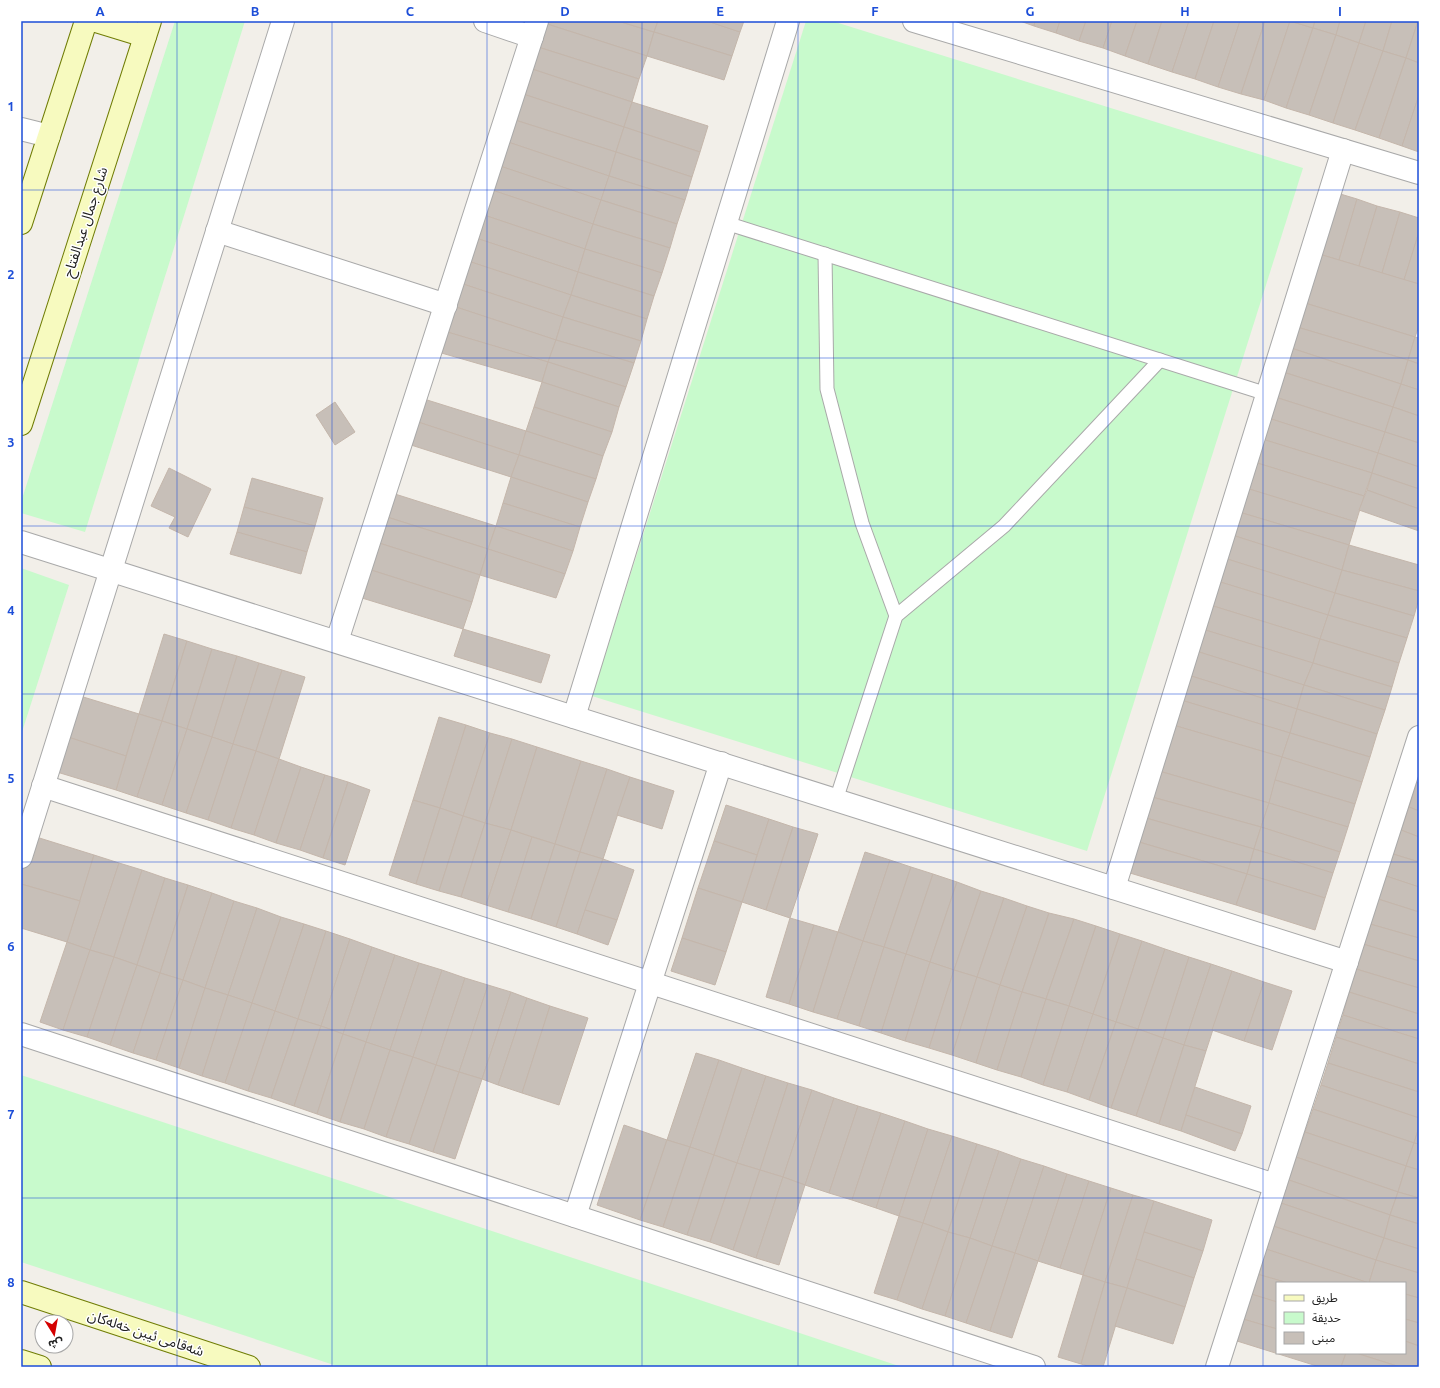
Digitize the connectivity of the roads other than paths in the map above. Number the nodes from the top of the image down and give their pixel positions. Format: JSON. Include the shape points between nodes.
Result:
{"nodes":[{"id":1,"x":86,"y":21,"type":"edge"},
{"id":2,"x":96,"y":21,"type":"edge"},
{"id":3,"x":283,"y":21,"type":"edge"},
{"id":4,"x":485,"y":21,"type":"edge"},
{"id":5,"x":788,"y":21,"type":"edge"},
{"id":6,"x":914,"y":21,"type":"edge"},
{"id":7,"x":147,"y":28,"type":"edge"},
{"id":8,"x":534,"y":29,"type":"edge"},
{"id":9,"x":21,"y":129,"type":"edge"},
{"id":10,"x":49,"y":136,"type":"junction"},
{"id":11,"x":1343,"y":150,"type":"junction"},
{"id":12,"x":1419,"y":173,"type":"edge"},
{"id":13,"x":21,"y":223,"type":"edge"},
{"id":14,"x":726,"y":223,"type":"junction"},
{"id":15,"x":217,"y":231,"type":"junction"},
{"id":16,"x":825,"y":254,"type":"junction"},
{"id":17,"x":446,"y":305,"type":"junction"},
{"id":18,"x":1160,"y":360,"type":"junction"},
{"id":19,"x":1267,"y":394,"type":"junction"},
{"id":20,"x":21,"y":424,"type":"edge"},
{"id":21,"x":21,"y":542,"type":"edge"},
{"id":22,"x":111,"y":571,"type":"junction"},
{"id":23,"x":896,"y":616,"type":"junction"},
{"id":24,"x":337,"y":641,"type":"junction"},
{"id":25,"x":574,"y":717,"type":"junction"},
{"id":26,"x":1419,"y":737,"type":"edge"},
{"id":27,"x":721,"y":764,"type":"junction"},
{"id":28,"x":43,"y":786,"type":"junction"},
{"id":29,"x":836,"y":800,"type":"junction"},
{"id":30,"x":21,"y":857,"type":"edge"},
{"id":31,"x":1114,"y":888,"type":"junction"},
{"id":32,"x":1347,"y":962,"type":"junction"},
{"id":33,"x":650,"y":982,"type":"junction"},
{"id":34,"x":21,"y":1034,"type":"edge"},
{"id":35,"x":1275,"y":1185,"type":"junction"},
{"id":36,"x":575,"y":1216,"type":"junction"},
{"id":37,"x":21,"y":1292,"type":"edge"},
{"id":38,"x":21,"y":1361,"type":"edge"},
{"id":39,"x":40,"y":1367,"type":"edge"},
{"id":40,"x":249,"y":1367,"type":"edge"},
{"id":41,"x":1034,"y":1367,"type":"edge"},
{"id":42,"x":1216,"y":1367,"type":"edge"}],
"edges":[{"from":1,"to":10,"type":"main road"},
{"from":2,"to":7,"type":"main road"},
{"from":3,"to":15,"type":"street"},
{"from":4,"to":8,"type":"street"},
{"from":5,"to":14,"type":"street"},
{"from":6,"to":11,"type":"street"},
{"from":7,"to":20,"type":"main road","name":"شارع جمال عبدالفتاح"},
{"from":8,"to":17,"type":"street"},
{"from":9,"to":10,"type":"street"},
{"from":10,"to":13,"type":"main road"},
{"from":11,"to":12,"type":"street"},
{"from":11,"to":19,"type":"street"},
{"from":14,"to":16,"type":"lane"},
{"from":14,"to":25,"type":"street"},
{"from":15,"to":17,"type":"street"},
{"from":15,"to":22,"type":"street"},
{"from":16,"to":18,"type":"lane"},
{"from":16,"to":23,"type":"lane","via":[[828,389],[862,523]]},
{"from":17,"to":24,"type":"street"},
{"from":18,"to":19,"type":"lane"},
{"from":18,"to":23,"type":"lane","via":[[1004,526]]},
{"from":19,"to":31,"type":"street"},
{"from":21,"to":22,"type":"street"},
{"from":22,"to":24,"type":"street"},
{"from":22,"to":28,"type":"street"},
{"from":23,"to":29,"type":"lane"},
{"from":24,"to":25,"type":"street"},
{"from":25,"to":27,"type":"street"},
{"from":26,"to":32,"type":"street"},
{"from":27,"to":29,"type":"street"},
{"from":27,"to":33,"type":"street"},
{"from":28,"to":30,"type":"street"},
{"from":28,"to":33,"type":"street"},
{"from":29,"to":31,"type":"street"},
{"from":31,"to":32,"type":"street"},
{"from":32,"to":35,"type":"street"},
{"from":33,"to":35,"type":"street"},
{"from":33,"to":36,"type":"street"},
{"from":34,"to":36,"type":"street"},
{"from":35,"to":42,"type":"street"},
{"from":36,"to":41,"type":"street"},
{"from":37,"to":40,"type":"main road","name":"شەقامی ئیبن خەلەکان"},
{"from":38,"to":39,"type":"main road"}]}
